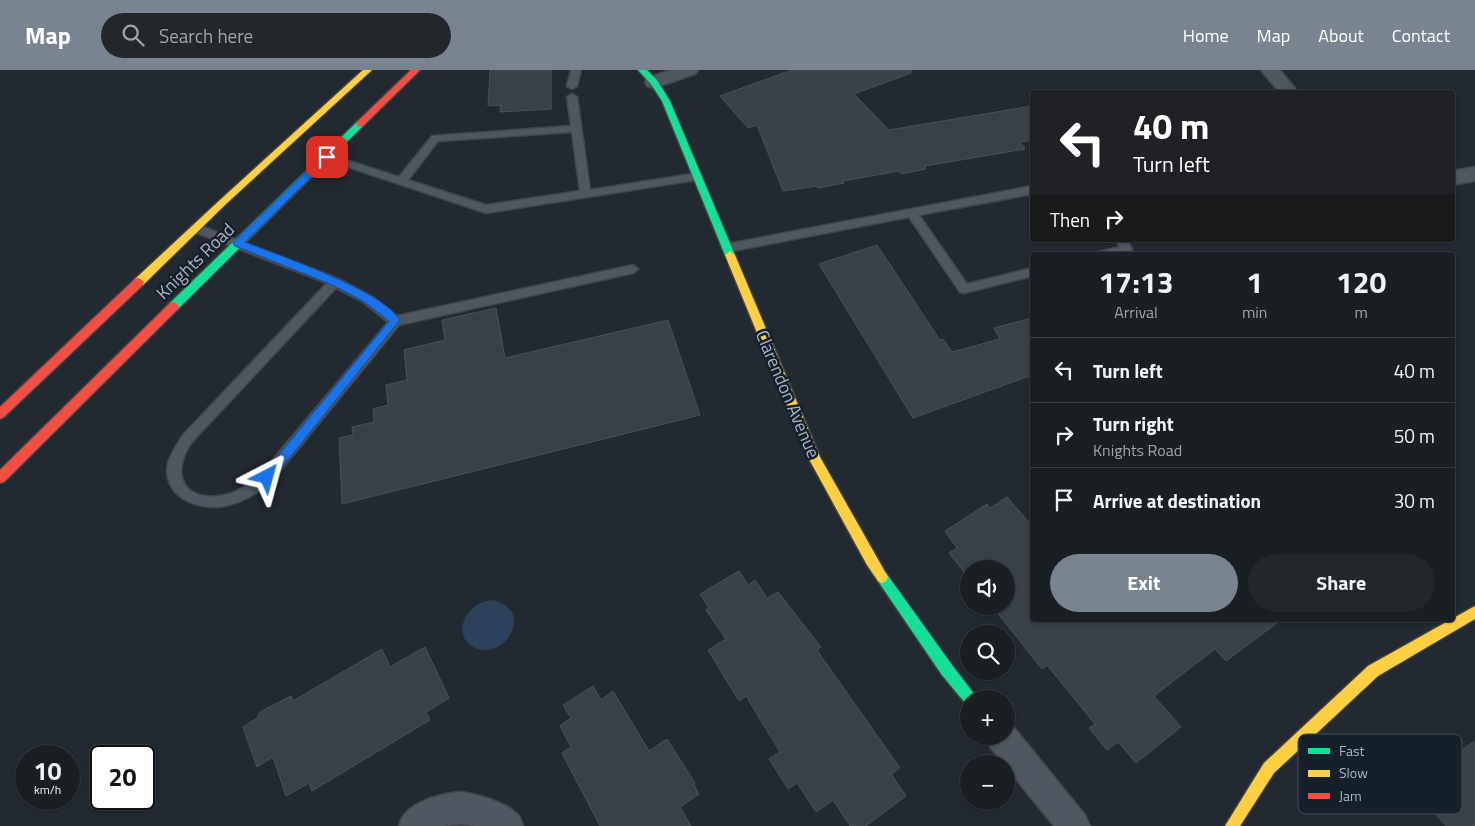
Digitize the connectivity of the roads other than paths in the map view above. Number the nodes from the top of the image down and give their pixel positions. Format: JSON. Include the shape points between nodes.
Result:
{"nodes":[{"id":1,"x":368,"y":70,"type":"edge"},
{"id":2,"x":416,"y":70,"type":"edge"},
{"id":3,"x":576,"y":70,"type":"edge"},
{"id":4,"x":689,"y":70,"type":"edge"},
{"id":5,"x":1270,"y":70,"type":"edge"},
{"id":6,"x":648,"y":76,"type":"edge"},
{"id":7,"x":572,"y":86,"type":"dead end"},
{"id":8,"x":1287,"y":90,"type":"edge"},
{"id":9,"x":572,"y":97,"type":"dead end"},
{"id":10,"x":576,"y":129,"type":"junction"},
{"id":11,"x":327,"y":157,"type":"junction"},
{"id":12,"x":1475,"y":174,"type":"edge"},
{"id":13,"x":698,"y":177,"type":"junction"},
{"id":14,"x":1455,"y":177,"type":"edge"},
{"id":15,"x":402,"y":181,"type":"junction"},
{"id":16,"x":1030,"y":190,"type":"edge"},
{"id":17,"x":586,"y":194,"type":"junction"},
{"id":18,"x":912,"y":213,"type":"junction"},
{"id":19,"x":196,"y":228,"type":"junction"},
{"id":20,"x":1122,"y":242,"type":"edge"},
{"id":21,"x":238,"y":243,"type":"junction"},
{"id":22,"x":727,"y":248,"type":"junction"},
{"id":23,"x":1114,"y":252,"type":"edge"},
{"id":24,"x":633,"y":268,"type":"dead end"},
{"id":25,"x":1030,"y":272,"type":"edge"},
{"id":26,"x":335,"y":282,"type":"junction"},
{"id":27,"x":395,"y":320,"type":"junction"},
{"id":28,"x":0,"y":414,"type":"edge"},
{"id":29,"x":0,"y":478,"type":"edge"},
{"id":30,"x":1475,"y":612,"type":"edge"},
{"id":31,"x":964,"y":690,"type":"edge"},
{"id":32,"x":1305,"y":734,"type":"edge"},
{"id":33,"x":1298,"y":741,"type":"edge"},
{"id":34,"x":1008,"y":745,"type":"edge"},
{"id":35,"x":415,"y":826,"type":"edge"},
{"id":36,"x":507,"y":826,"type":"edge"},
{"id":37,"x":1074,"y":826,"type":"edge"},
{"id":38,"x":1232,"y":826,"type":"edge"}],
"edges":[{"from":1,"to":19,"type":"main road","name":"Knights Road"},
{"from":2,"to":11,"type":"main road","name":"Knights Road"},
{"from":3,"to":7,"type":"lane"},
{"from":4,"to":6,"type":"street"},
{"from":5,"to":8,"type":"street"},
{"from":6,"to":13,"type":"main road","name":"Clarendon Avenue","via":[[666,102]]},
{"from":9,"to":10,"type":"lane"},
{"from":10,"to":15,"type":"lane","via":[[435,138]]},
{"from":10,"to":17,"type":"lane"},
{"from":11,"to":15,"type":"lane"},
{"from":11,"to":21,"type":"main road","name":"Knights Road"},
{"from":12,"to":14,"type":"street"},
{"from":13,"to":17,"type":"lane"},
{"from":13,"to":22,"type":"main road","name":"Clarendon Avenue"},
{"from":15,"to":17,"type":"lane","via":[[486,209]]},
{"from":16,"to":18,"type":"lane"},
{"from":18,"to":22,"type":"lane"},
{"from":18,"to":25,"type":"lane","via":[[964,289]]},
{"from":19,"to":21,"type":"lane"},
{"from":19,"to":28,"type":"main road","name":"Knights Road"},
{"from":20,"to":23,"type":"lane","via":[[1127,249]]},
{"from":21,"to":26,"type":"lane"},
{"from":21,"to":29,"type":"main road","name":"Knights Road"},
{"from":22,"to":31,"type":"main road","name":"Clarendon Avenue","via":[[815,460],[870,561]]},
{"from":24,"to":27,"type":"lane"},
{"from":26,"to":27,"type":"lane","via":[[367,299]]},
{"from":26,"to":27,"type":"lane","via":[[187,439],[177,454],[173,469],[176,483],[184,494],[197,500],[215,502],[234,499],[259,484]]},
{"from":30,"to":32,"type":"main road","via":[[1373,671]]},
{"from":33,"to":38,"type":"main road","via":[[1269,768]]},
{"from":34,"to":37,"type":"street"},
{"from":35,"to":36,"type":"street","via":[[437,812],[457,808],[476,809],[493,815]]}]}
